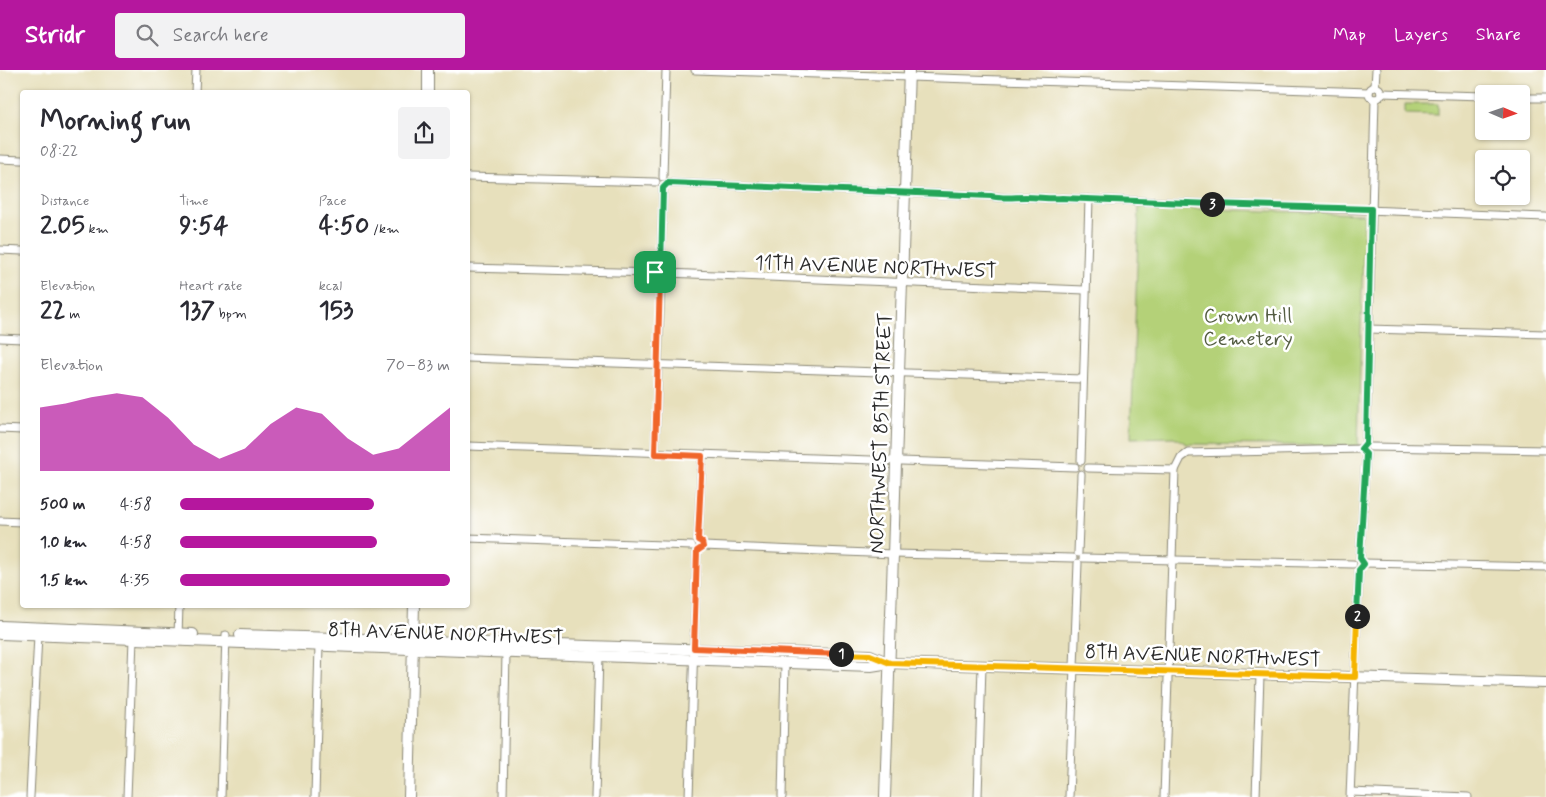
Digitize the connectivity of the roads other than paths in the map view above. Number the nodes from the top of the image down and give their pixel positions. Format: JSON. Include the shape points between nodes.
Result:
{"nodes":[{"id":1,"x":196,"y":70,"type":"edge"},
{"id":2,"x":428,"y":70,"type":"edge"},
{"id":3,"x":666,"y":70,"type":"edge"},
{"id":4,"x":695,"y":70,"type":"edge"},
{"id":5,"x":1376,"y":70,"type":"edge"},
{"id":6,"x":908,"y":74,"type":"edge"},
{"id":7,"x":1375,"y":86,"type":"junction"},
{"id":8,"x":195,"y":90,"type":"edge"},
{"id":9,"x":428,"y":90,"type":"edge"},
{"id":10,"x":1369,"y":92,"type":"junction"},
{"id":11,"x":1381,"y":93,"type":"junction"},
{"id":12,"x":1475,"y":96,"type":"edge"},
{"id":13,"x":1530,"y":98,"type":"edge"},
{"id":14,"x":1546,"y":98,"type":"edge"},
{"id":15,"x":1375,"y":99,"type":"junction"},
{"id":16,"x":0,"y":159,"type":"edge"},
{"id":17,"x":20,"y":160,"type":"edge"},
{"id":18,"x":470,"y":177,"type":"edge"},
{"id":19,"x":664,"y":183,"type":"junction"},
{"id":20,"x":905,"y":192,"type":"junction"},
{"id":21,"x":1089,"y":199,"type":"junction"},
{"id":22,"x":1371,"y":209,"type":"junction"},
{"id":23,"x":1546,"y":217,"type":"edge"},
{"id":24,"x":0,"y":250,"type":"edge"},
{"id":25,"x":20,"y":251,"type":"edge"},
{"id":26,"x":661,"y":267,"type":"junction"},
{"id":27,"x":470,"y":268,"type":"edge"},
{"id":28,"x":655,"y":273,"type":"junction"},
{"id":29,"x":667,"y":273,"type":"junction"},
{"id":30,"x":660,"y":279,"type":"junction"},
{"id":31,"x":902,"y":283,"type":"junction"},
{"id":32,"x":1085,"y":290,"type":"junction"},
{"id":33,"x":1368,"y":329,"type":"junction"},
{"id":34,"x":1546,"y":334,"type":"edge"},
{"id":35,"x":0,"y":338,"type":"edge"},
{"id":36,"x":20,"y":339,"type":"edge"},
{"id":37,"x":470,"y":358,"type":"edge"},
{"id":38,"x":657,"y":366,"type":"junction"},
{"id":39,"x":899,"y":374,"type":"junction"},
{"id":40,"x":1082,"y":380,"type":"junction"},
{"id":41,"x":0,"y":429,"type":"edge"},
{"id":42,"x":20,"y":430,"type":"edge"},
{"id":43,"x":1369,"y":445,"type":"junction"},
{"id":44,"x":470,"y":446,"type":"edge"},
{"id":45,"x":1546,"y":450,"type":"edge"},
{"id":46,"x":1363,"y":451,"type":"junction"},
{"id":47,"x":655,"y":454,"type":"junction"},
{"id":48,"x":702,"y":456,"type":"junction"},
{"id":49,"x":1081,"y":461,"type":"junction"},
{"id":50,"x":896,"y":462,"type":"junction"},
{"id":51,"x":1075,"y":468,"type":"junction"},
{"id":52,"x":1088,"y":468,"type":"junction"},
{"id":53,"x":1175,"y":470,"type":"junction"},
{"id":54,"x":1081,"y":474,"type":"junction"},
{"id":55,"x":0,"y":521,"type":"edge"},
{"id":56,"x":20,"y":522,"type":"edge"},
{"id":57,"x":470,"y":538,"type":"edge"},
{"id":58,"x":698,"y":546,"type":"junction"},
{"id":59,"x":893,"y":554,"type":"junction"},
{"id":60,"x":1078,"y":558,"type":"junction"},
{"id":61,"x":1173,"y":560,"type":"junction"},
{"id":62,"x":1362,"y":561,"type":"junction"},
{"id":63,"x":1353,"y":564,"type":"junction"},
{"id":64,"x":1546,"y":567,"type":"edge"},
{"id":65,"x":1359,"y":570,"type":"junction"},
{"id":66,"x":179,"y":608,"type":"edge"},
{"id":67,"x":414,"y":608,"type":"edge"},
{"id":68,"x":0,"y":626,"type":"edge"},
{"id":69,"x":0,"y":634,"type":"edge"},
{"id":70,"x":38,"y":635,"type":"junction"},
{"id":71,"x":178,"y":637,"type":"junction"},
{"id":72,"x":226,"y":638,"type":"junction"},
{"id":73,"x":133,"y":639,"type":"junction"},
{"id":74,"x":319,"y":645,"type":"junction"},
{"id":75,"x":414,"y":645,"type":"junction"},
{"id":76,"x":694,"y":648,"type":"junction"},
{"id":77,"x":506,"y":653,"type":"junction"},
{"id":78,"x":599,"y":656,"type":"junction"},
{"id":79,"x":694,"y":660,"type":"junction"},
{"id":80,"x":785,"y":663,"type":"junction"},
{"id":81,"x":890,"y":663,"type":"junction"},
{"id":82,"x":982,"y":666,"type":"junction"},
{"id":83,"x":1074,"y":669,"type":"junction"},
{"id":84,"x":1169,"y":672,"type":"junction"},
{"id":85,"x":1260,"y":675,"type":"junction"},
{"id":86,"x":1355,"y":677,"type":"junction"},
{"id":87,"x":1546,"y":683,"type":"edge"},
{"id":88,"x":1351,"y":795,"type":"edge"},
{"id":89,"x":30,"y":797,"type":"edge"},
{"id":90,"x":127,"y":797,"type":"edge"},
{"id":91,"x":221,"y":797,"type":"edge"},
{"id":92,"x":315,"y":797,"type":"edge"},
{"id":93,"x":409,"y":797,"type":"edge"},
{"id":94,"x":503,"y":797,"type":"edge"},
{"id":95,"x":595,"y":797,"type":"edge"},
{"id":96,"x":689,"y":797,"type":"edge"},
{"id":97,"x":782,"y":797,"type":"edge"},
{"id":98,"x":885,"y":797,"type":"edge"},
{"id":99,"x":978,"y":797,"type":"edge"},
{"id":100,"x":1069,"y":797,"type":"edge"},
{"id":101,"x":1164,"y":797,"type":"edge"},
{"id":102,"x":1256,"y":797,"type":"edge"},
{"id":103,"x":1468,"y":797,"type":"edge"}],
"edges":[{"from":1,"to":8,"type":"street"},
{"from":2,"to":9,"type":"main road"},
{"from":3,"to":19,"type":"street"},
{"from":4,"to":6,"type":"street"},
{"from":5,"to":7,"type":"street"},
{"from":6,"to":10,"type":"street"},
{"from":6,"to":20,"type":"main road","name":"NORTHWEST 85TH STREET"},
{"from":7,"to":10,"type":"street"},
{"from":7,"to":11,"type":"street"},
{"from":10,"to":15,"type":"street"},
{"from":11,"to":12,"type":"street"},
{"from":11,"to":15,"type":"street"},
{"from":13,"to":14,"type":"street"},
{"from":15,"to":22,"type":"street"},
{"from":16,"to":17,"type":"street"},
{"from":18,"to":19,"type":"street","via":[[656,182],[657,179]]},
{"from":19,"to":20,"type":"street"},
{"from":19,"to":26,"type":"street"},
{"from":20,"to":21,"type":"street","via":[[1005,199]]},
{"from":20,"to":31,"type":"main road","name":"NORTHWEST 85TH STREET"},
{"from":21,"to":22,"type":"street"},
{"from":21,"to":32,"type":"street"},
{"from":22,"to":23,"type":"street"},
{"from":22,"to":33,"type":"street"},
{"from":24,"to":25,"type":"street"},
{"from":26,"to":28,"type":"street"},
{"from":26,"to":29,"type":"street"},
{"from":27,"to":28,"type":"street"},
{"from":28,"to":30,"type":"street"},
{"from":29,"to":30,"type":"street"},
{"from":29,"to":31,"type":"street","name":"11TH AVENUE NORTHWEST"},
{"from":30,"to":38,"type":"street"},
{"from":31,"to":32,"type":"street","name":"11TH AVENUE NORTHWEST"},
{"from":31,"to":39,"type":"main road","name":"NORTHWEST 85TH STREET"},
{"from":32,"to":40,"type":"street"},
{"from":33,"to":34,"type":"street"},
{"from":33,"to":43,"type":"street"},
{"from":35,"to":36,"type":"street"},
{"from":37,"to":38,"type":"street"},
{"from":38,"to":39,"type":"street"},
{"from":38,"to":47,"type":"street"},
{"from":39,"to":40,"type":"street"},
{"from":39,"to":50,"type":"main road","name":"NORTHWEST 85TH STREET"},
{"from":40,"to":49,"type":"street"},
{"from":41,"to":42,"type":"street"},
{"from":43,"to":45,"type":"street"},
{"from":43,"to":46,"type":"street"},
{"from":44,"to":47,"type":"street"},
{"from":46,"to":53,"type":"street","via":[[1188,453],[1181,458]]},
{"from":46,"to":62,"type":"street"},
{"from":47,"to":48,"type":"street"},
{"from":48,"to":50,"type":"street"},
{"from":48,"to":58,"type":"street"},
{"from":49,"to":51,"type":"street"},
{"from":49,"to":52,"type":"street"},
{"from":50,"to":51,"type":"street"},
{"from":50,"to":59,"type":"main road","name":"NORTHWEST 85TH STREET"},
{"from":51,"to":54,"type":"street"},
{"from":52,"to":53,"type":"street"},
{"from":52,"to":54,"type":"street"},
{"from":53,"to":61,"type":"street"},
{"from":54,"to":60,"type":"street"},
{"from":55,"to":56,"type":"street"},
{"from":57,"to":58,"type":"street"},
{"from":58,"to":59,"type":"street"},
{"from":58,"to":76,"type":"street"},
{"from":59,"to":60,"type":"street"},
{"from":59,"to":81,"type":"main road","name":"NORTHWEST 85TH STREET"},
{"from":60,"to":61,"type":"street"},
{"from":60,"to":83,"type":"street"},
{"from":61,"to":63,"type":"street"},
{"from":61,"to":84,"type":"street"},
{"from":62,"to":63,"type":"street","via":[[1355,560]]},
{"from":62,"to":64,"type":"street"},
{"from":62,"to":65,"type":"street","via":[[1363,567]]},
{"from":63,"to":65,"type":"street"},
{"from":65,"to":86,"type":"street"},
{"from":66,"to":71,"type":"street"},
{"from":67,"to":75,"type":"main road"},
{"from":68,"to":71,"type":"main road","name":"8TH AVENUE NORTHWEST"},
{"from":69,"to":70,"type":"main road","name":"8TH AVENUE NORTHWEST"},
{"from":70,"to":73,"type":"main road","name":"8TH AVENUE NORTHWEST"},
{"from":70,"to":89,"type":"street"},
{"from":71,"to":72,"type":"main road","name":"8TH AVENUE NORTHWEST"},
{"from":71,"to":73,"type":"main road","name":"8TH AVENUE NORTHWEST"},
{"from":72,"to":74,"type":"main road","name":"8TH AVENUE NORTHWEST"},
{"from":72,"to":75,"type":"main road","name":"8TH AVENUE NORTHWEST"},
{"from":72,"to":91,"type":"street"},
{"from":73,"to":90,"type":"street"},
{"from":74,"to":75,"type":"main road","name":"8TH AVENUE NORTHWEST"},
{"from":74,"to":92,"type":"street"},
{"from":75,"to":76,"type":"main road","name":"8TH AVENUE NORTHWEST"},
{"from":75,"to":77,"type":"main road","name":"8TH AVENUE NORTHWEST"},
{"from":75,"to":93,"type":"main road"},
{"from":76,"to":79,"type":"street"},
{"from":76,"to":81,"type":"main road","name":"8TH AVENUE NORTHWEST","via":[[870,655]]},
{"from":77,"to":78,"type":"main road","name":"8TH AVENUE NORTHWEST"},
{"from":77,"to":94,"type":"street"},
{"from":78,"to":79,"type":"main road","name":"8TH AVENUE NORTHWEST"},
{"from":78,"to":95,"type":"street"},
{"from":79,"to":80,"type":"main road","name":"8TH AVENUE NORTHWEST"},
{"from":79,"to":96,"type":"street"},
{"from":80,"to":81,"type":"main road","name":"8TH AVENUE NORTHWEST","via":[[871,666]]},
{"from":80,"to":97,"type":"street"},
{"from":81,"to":82,"type":"main road","name":"8TH AVENUE NORTHWEST"},
{"from":81,"to":98,"type":"main road","name":"NORTHWEST 85TH STREET"},
{"from":82,"to":83,"type":"main road","name":"8TH AVENUE NORTHWEST"},
{"from":82,"to":99,"type":"street"},
{"from":83,"to":84,"type":"main road","name":"8TH AVENUE NORTHWEST"},
{"from":83,"to":100,"type":"street"},
{"from":84,"to":85,"type":"main road","name":"8TH AVENUE NORTHWEST"},
{"from":84,"to":101,"type":"street"},
{"from":85,"to":86,"type":"main road","name":"8TH AVENUE NORTHWEST"},
{"from":85,"to":102,"type":"street"},
{"from":86,"to":87,"type":"main road","name":"8TH AVENUE NORTHWEST"},
{"from":86,"to":88,"type":"street"},
{"from":88,"to":103,"type":"street"}]}
